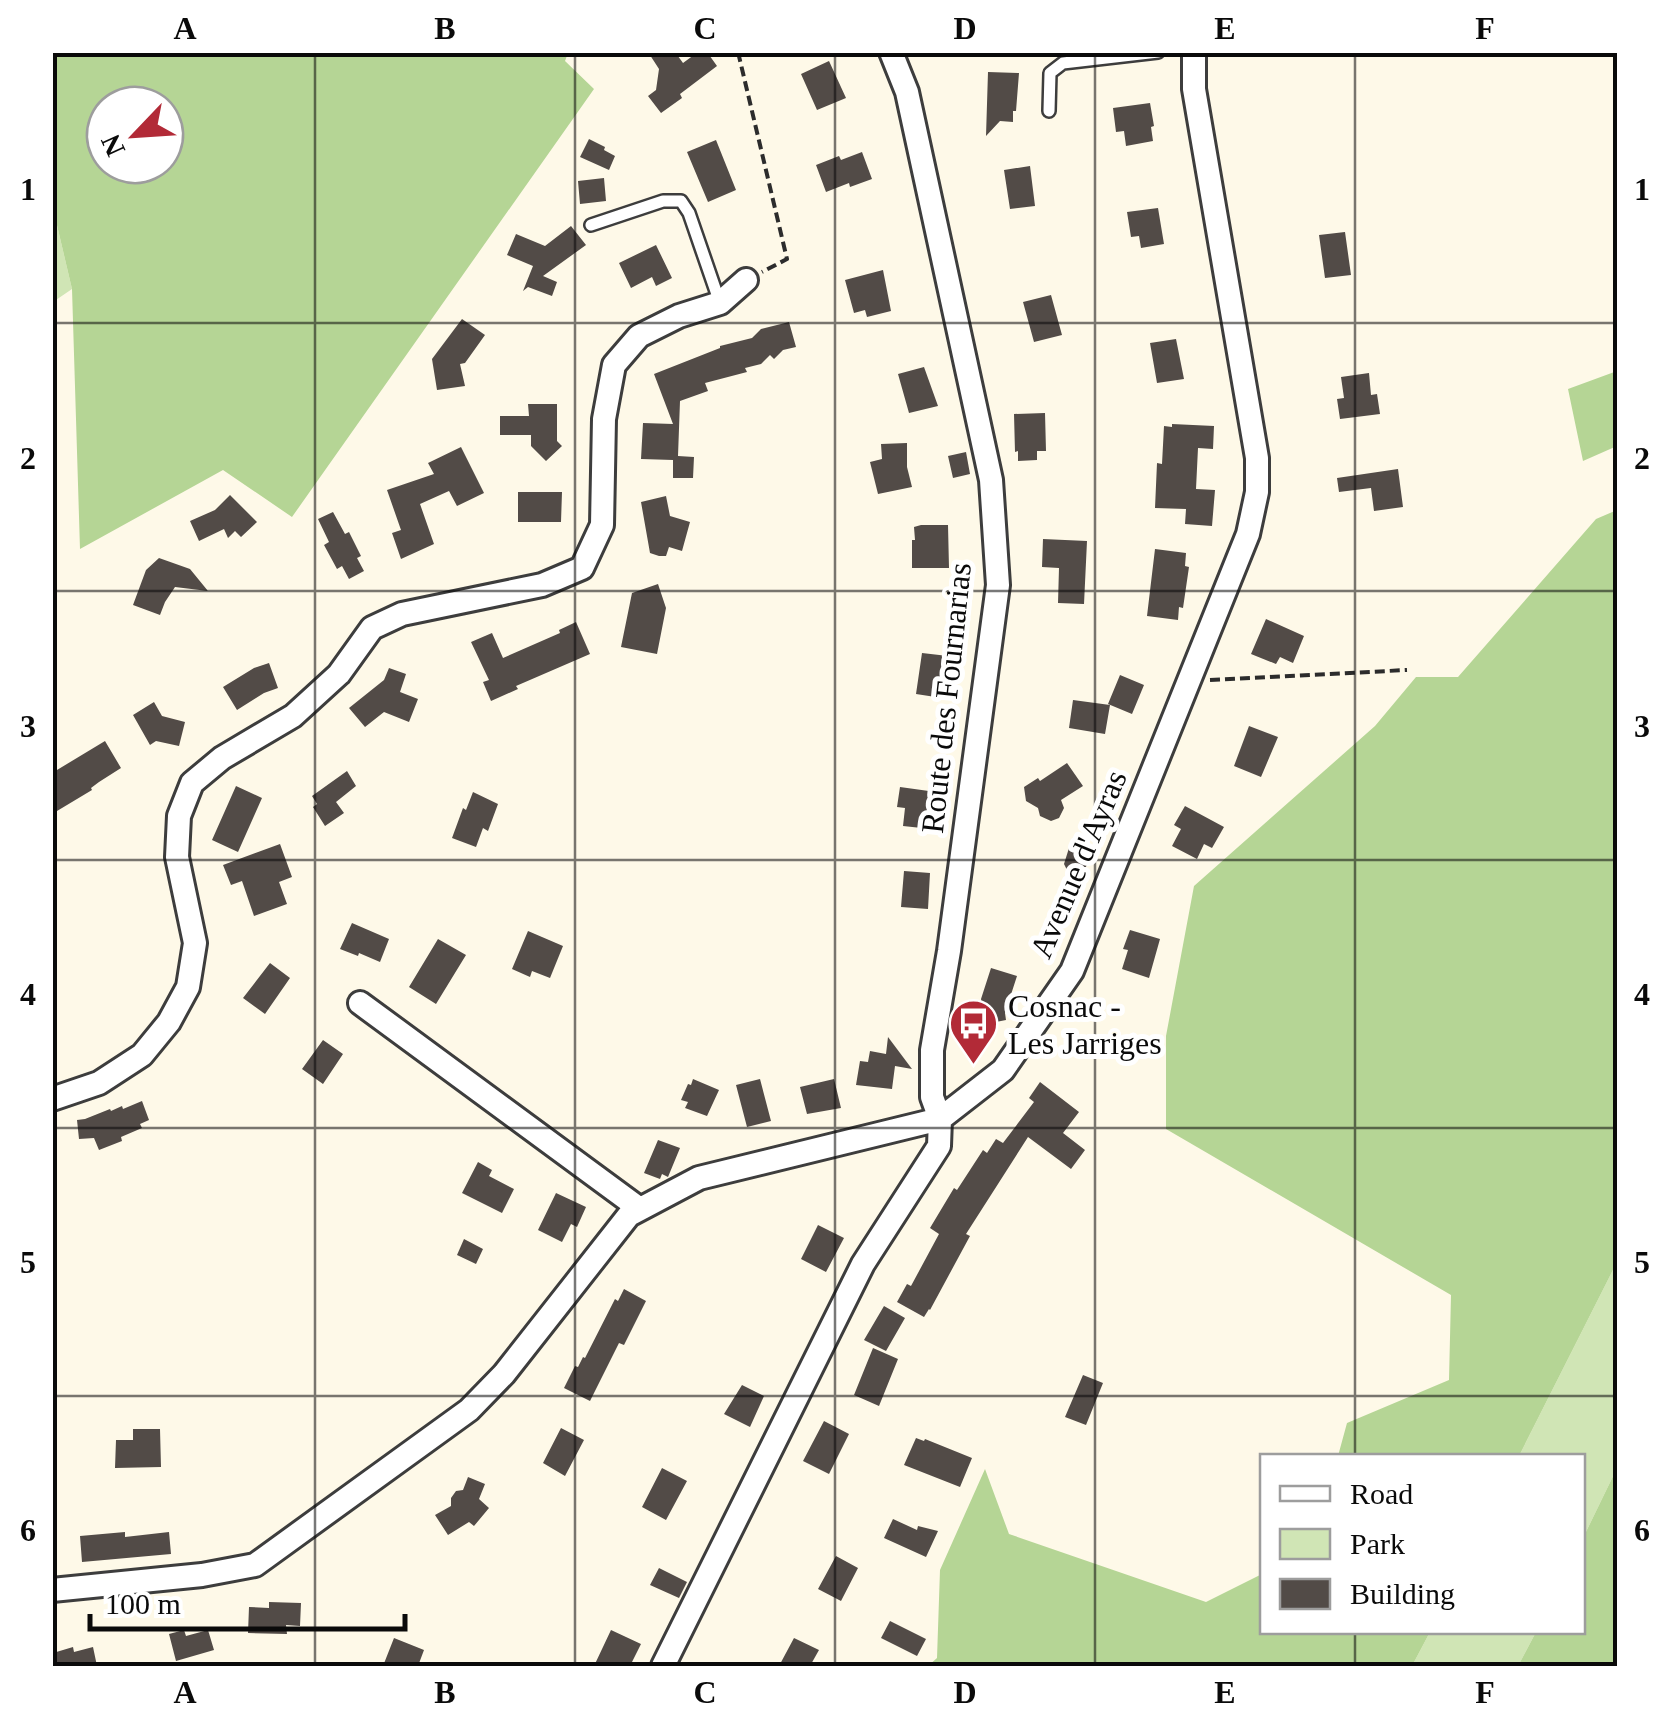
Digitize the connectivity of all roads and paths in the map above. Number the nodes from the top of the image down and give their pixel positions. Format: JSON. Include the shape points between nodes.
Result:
{"nodes":[{"id":1,"x":738,"y":52,"type":"edge"},
{"id":2,"x":891,"y":52,"type":"edge"},
{"id":3,"x":1158,"y":52,"type":"edge"},
{"id":4,"x":1194,"y":52,"type":"edge"},
{"id":5,"x":1049,"y":110,"type":"dead end"},
{"id":6,"x":591,"y":225,"type":"dead end"},
{"id":7,"x":746,"y":280,"type":"joint"},
{"id":8,"x":720,"y":303,"type":"junction"},
{"id":9,"x":1407,"y":670,"type":"dead end"},
{"id":10,"x":1192,"y":672,"type":"junction"},
{"id":11,"x":360,"y":1003,"type":"dead end"},
{"id":12,"x":52,"y":1099,"type":"edge"},
{"id":13,"x":940,"y":1119,"type":"junction"},
{"id":14,"x":640,"y":1210,"type":"junction"},
{"id":15,"x":52,"y":1590,"type":"edge"},
{"id":16,"x":663,"y":1666,"type":"edge"}],
"edges":[{"from":1,"to":7,"type":"path","via":[[787,259]]},
{"from":2,"to":13,"type":"street","name":"Route des Fournarias","via":[[907,92],[991,480],[998,584],[932,1050],[932,1097]]},
{"from":3,"to":5,"type":"lane","via":[[1063,63],[1050,73]]},
{"from":4,"to":10,"type":"street","name":"Avenue d'Ayras","via":[[1194,89],[1257,458],[1257,492],[1248,534]]},
{"from":6,"to":8,"type":"lane","via":[[681,201]]},
{"from":7,"to":8,"type":"street"},
{"from":8,"to":12,"type":"street","via":[[639,336],[614,365],[604,419],[602,526],[582,568],[542,585],[402,614],[372,628],[339,674],[293,716],[192,784],[178,816],[176,856],[195,942],[188,987],[142,1055],[99,1082]]},
{"from":9,"to":10,"type":"path","via":[[1210,680]]},
{"from":10,"to":13,"type":"street","name":"Avenue d'Ayras","via":[[1072,971],[1003,1070]]},
{"from":11,"to":14,"type":"street"},
{"from":13,"to":14,"type":"street","via":[[700,1178]]},
{"from":13,"to":16,"type":"street","via":[[939,1146],[863,1264]]},
{"from":14,"to":15,"type":"street","via":[[629,1215],[468,1410],[255,1565]]}]}
